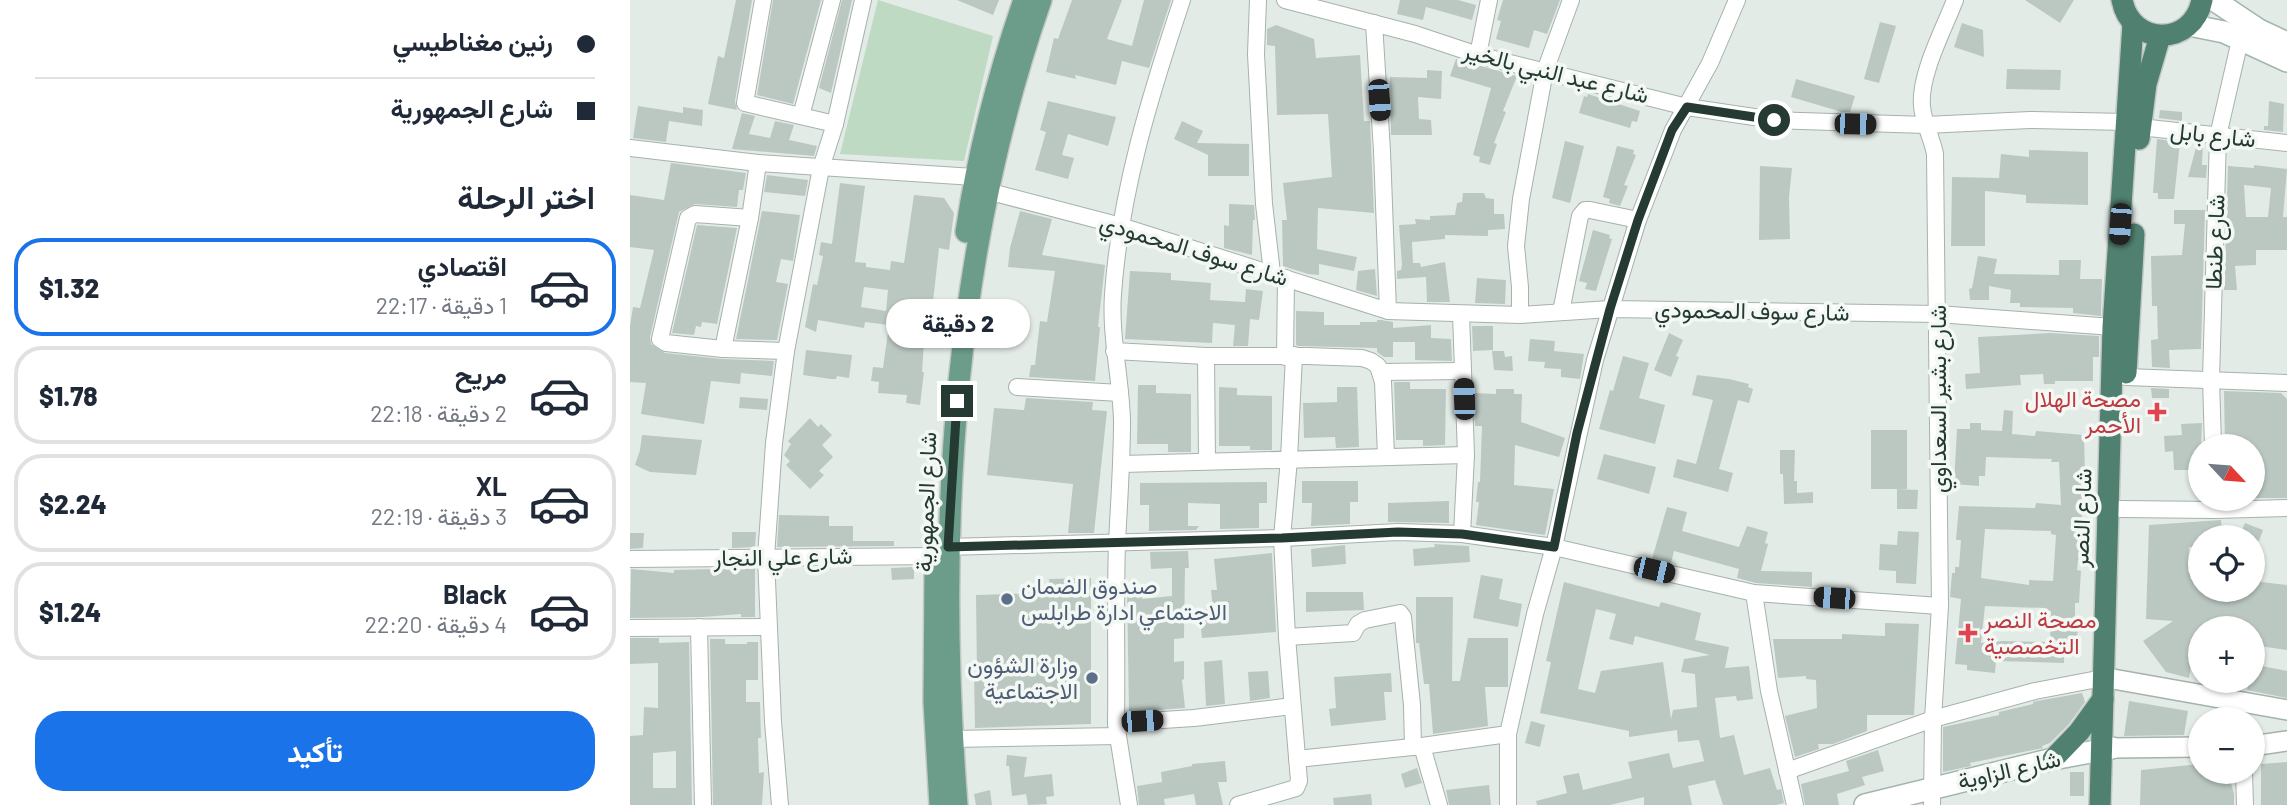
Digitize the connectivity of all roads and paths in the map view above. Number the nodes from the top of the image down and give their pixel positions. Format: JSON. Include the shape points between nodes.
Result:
{"nodes":[{"id":1,"x":763,"y":0,"type":"edge"},
{"id":2,"x":832,"y":0,"type":"edge"},
{"id":3,"x":863,"y":0,"type":"edge"},
{"id":4,"x":1024,"y":0,"type":"edge"},
{"id":5,"x":1041,"y":0,"type":"edge"},
{"id":6,"x":1182,"y":0,"type":"edge"},
{"id":7,"x":1258,"y":0,"type":"edge"},
{"id":8,"x":1285,"y":0,"type":"edge"},
{"id":9,"x":1489,"y":0,"type":"edge"},
{"id":10,"x":1571,"y":0,"type":"edge"},
{"id":11,"x":1737,"y":0,"type":"edge"},
{"id":12,"x":1955,"y":0,"type":"edge"},
{"id":13,"x":2110,"y":0,"type":"edge"},
{"id":14,"x":2202,"y":0,"type":"edge"},
{"id":15,"x":2214,"y":0,"type":"edge"},
{"id":16,"x":2127,"y":14,"type":"edge"},
{"id":17,"x":1374,"y":23,"type":"junction"},
{"id":18,"x":2189,"y":25,"type":"junction"},
{"id":19,"x":2160,"y":36,"type":"junction"},
{"id":20,"x":2240,"y":40,"type":"junction"},
{"id":21,"x":2287,"y":43,"type":"edge"},
{"id":22,"x":1478,"y":55,"type":"junction"},
{"id":23,"x":2287,"y":61,"type":"edge"},
{"id":24,"x":1545,"y":71,"type":"junction"},
{"id":25,"x":1687,"y":107,"type":"junction"},
{"id":26,"x":801,"y":116,"type":"junction"},
{"id":27,"x":835,"y":124,"type":"junction"},
{"id":28,"x":2133,"y":124,"type":"junction"},
{"id":29,"x":1926,"y":125,"type":"junction"},
{"id":30,"x":2218,"y":136,"type":"junction"},
{"id":31,"x":2287,"y":143,"type":"edge"},
{"id":32,"x":630,"y":148,"type":"edge"},
{"id":33,"x":758,"y":163,"type":"junction"},
{"id":34,"x":821,"y":168,"type":"junction"},
{"id":35,"x":981,"y":184,"type":"junction"},
{"id":36,"x":750,"y":218,"type":"junction"},
{"id":37,"x":1638,"y":220,"type":"junction"},
{"id":38,"x":1121,"y":226,"type":"junction"},
{"id":39,"x":1279,"y":276,"type":"junction"},
{"id":40,"x":1610,"y":309,"type":"junction"},
{"id":41,"x":1388,"y":311,"type":"junction"},
{"id":42,"x":1561,"y":312,"type":"junction"},
{"id":43,"x":1461,"y":314,"type":"junction"},
{"id":44,"x":1938,"y":314,"type":"junction"},
{"id":45,"x":1520,"y":315,"type":"junction"},
{"id":46,"x":2113,"y":327,"type":"junction"},
{"id":47,"x":723,"y":349,"type":"junction"},
{"id":48,"x":786,"y":351,"type":"junction"},
{"id":49,"x":1114,"y":351,"type":"junction"},
{"id":50,"x":1206,"y":355,"type":"junction"},
{"id":51,"x":1290,"y":356,"type":"junction"},
{"id":52,"x":1463,"y":371,"type":"junction"},
{"id":53,"x":1381,"y":372,"type":"junction"},
{"id":54,"x":2126,"y":377,"type":"junction"},
{"id":55,"x":2211,"y":379,"type":"junction"},
{"id":56,"x":2287,"y":383,"type":"edge"},
{"id":57,"x":1017,"y":387,"type":"dead end"},
{"id":58,"x":1120,"y":393,"type":"junction"},
{"id":59,"x":2213,"y":434,"type":"edge"},
{"id":60,"x":1466,"y":455,"type":"junction"},
{"id":61,"x":1385,"y":456,"type":"junction"},
{"id":62,"x":1289,"y":459,"type":"junction"},
{"id":63,"x":1207,"y":461,"type":"junction"},
{"id":64,"x":1122,"y":464,"type":"junction"},
{"id":65,"x":2188,"y":506,"type":"edge"},
{"id":66,"x":2265,"y":507,"type":"edge"},
{"id":67,"x":2287,"y":508,"type":"edge"},
{"id":68,"x":2120,"y":509,"type":"junction"},
{"id":69,"x":1462,"y":534,"type":"junction"},
{"id":70,"x":1282,"y":538,"type":"junction"},
{"id":71,"x":1117,"y":543,"type":"junction"},
{"id":72,"x":1554,"y":547,"type":"junction"},
{"id":73,"x":942,"y":552,"type":"junction"},
{"id":74,"x":766,"y":557,"type":"junction"},
{"id":75,"x":630,"y":559,"type":"edge"},
{"id":76,"x":1754,"y":593,"type":"junction"},
{"id":77,"x":1940,"y":606,"type":"junction"},
{"id":78,"x":699,"y":626,"type":"junction"},
{"id":79,"x":768,"y":627,"type":"junction"},
{"id":80,"x":630,"y":628,"type":"edge"},
{"id":81,"x":1287,"y":637,"type":"junction"},
{"id":82,"x":2108,"y":678,"type":"junction"},
{"id":83,"x":2103,"y":699,"type":"junction"},
{"id":84,"x":1292,"y":706,"type":"junction"},
{"id":85,"x":2287,"y":710,"type":"edge"},
{"id":86,"x":1933,"y":719,"type":"junction"},
{"id":87,"x":1117,"y":729,"type":"junction"},
{"id":88,"x":1508,"y":734,"type":"junction"},
{"id":89,"x":952,"y":739,"type":"junction"},
{"id":90,"x":2287,"y":741,"type":"edge"},
{"id":91,"x":2265,"y":744,"type":"edge"},
{"id":92,"x":1418,"y":746,"type":"junction"},
{"id":93,"x":2188,"y":747,"type":"edge"},
{"id":94,"x":2107,"y":749,"type":"junction"},
{"id":95,"x":2053,"y":759,"type":"junction"},
{"id":96,"x":1297,"y":760,"type":"junction"},
{"id":97,"x":1787,"y":771,"type":"junction"},
{"id":98,"x":2244,"y":784,"type":"edge"},
{"id":99,"x":1932,"y":796,"type":"edge"},
{"id":100,"x":703,"y":805,"type":"edge"},
{"id":101,"x":780,"y":805,"type":"edge"},
{"id":102,"x":940,"y":805,"type":"edge"},
{"id":103,"x":957,"y":805,"type":"edge"},
{"id":104,"x":1129,"y":805,"type":"edge"},
{"id":105,"x":1238,"y":805,"type":"edge"},
{"id":106,"x":1439,"y":805,"type":"edge"},
{"id":107,"x":1508,"y":805,"type":"edge"},
{"id":108,"x":1795,"y":805,"type":"edge"},
{"id":109,"x":1865,"y":805,"type":"edge"},
{"id":110,"x":2100,"y":805,"type":"edge"},
{"id":111,"x":2111,"y":805,"type":"edge"},
{"id":112,"x":2245,"y":805,"type":"edge"}],
"edges":[{"from":1,"to":26,"type":"street","via":[[744,100]]},
{"from":2,"to":26,"type":"street"},
{"from":3,"to":27,"type":"street"},
{"from":4,"to":35,"type":"main road","name":"شارع الجمهورية","via":[[1002,65]]},
{"from":5,"to":35,"type":"main road","name":"شارع الجمهورية"},
{"from":6,"to":38,"type":"street","via":[[1152,93]]},
{"from":7,"to":39,"type":"street","via":[[1256,54],[1264,204]]},
{"from":8,"to":17,"type":"street","name":"شارع عبد النبي بالخير"},
{"from":9,"to":22,"type":"street"},
{"from":10,"to":24,"type":"street"},
{"from":11,"to":25,"type":"street"},
{"from":12,"to":29,"type":"street","name":"شارع بشير السعداوي","via":[[1922,91]]},
{"from":13,"to":16,"type":"highway"},
{"from":14,"to":18,"type":"highway"},
{"from":15,"to":21,"type":"main road"},
{"from":16,"to":19,"type":"highway","via":[[2141,30]]},
{"from":16,"to":28,"type":"highway","name":"شارع النصر"},
{"from":17,"to":22,"type":"street","name":"شارع عبد النبي بالخير"},
{"from":17,"to":41,"type":"street"},
{"from":18,"to":19,"type":"highway"},
{"from":18,"to":20,"type":"main road"},
{"from":19,"to":28,"type":"highway","name":"شارع النصر"},
{"from":20,"to":23,"type":"main road"},
{"from":20,"to":30,"type":"street","name":"شارع طنطا"},
{"from":22,"to":24,"type":"street","name":"شارع عبد النبي بالخير"},
{"from":24,"to":25,"type":"street","name":"شارع عبد النبي بالخير"},
{"from":24,"to":45,"type":"street","via":[[1517,234]]},
{"from":25,"to":29,"type":"street","name":"شارع عبد النبي بالخير","via":[[1808,122]]},
{"from":25,"to":37,"type":"street","via":[[1672,130]]},
{"from":26,"to":27,"type":"street"},
{"from":27,"to":34,"type":"street"},
{"from":28,"to":29,"type":"street","name":"شارع عبد النبي بالخير","via":[[2030,120]]},
{"from":28,"to":30,"type":"street","name":"شارع بابل"},
{"from":28,"to":46,"type":"highway","name":"شارع النصر"},
{"from":28,"to":54,"type":"highway","name":"شارع النصر"},
{"from":29,"to":44,"type":"street","name":"شارع بشير السعداوي","via":[[1935,154]]},
{"from":30,"to":31,"type":"street","name":"شارع بابل"},
{"from":30,"to":55,"type":"street","name":"شارع طنطا"},
{"from":32,"to":33,"type":"street","name":"شارع سوف المحمودي"},
{"from":33,"to":34,"type":"street","name":"شارع سوف المحمودي"},
{"from":33,"to":36,"type":"street"},
{"from":34,"to":35,"type":"street","name":"شارع سوف المحمودي"},
{"from":34,"to":48,"type":"street"},
{"from":35,"to":38,"type":"street","name":"شارع سوف المحمودي"},
{"from":35,"to":73,"type":"main road","name":"شارع الجمهورية","via":[[956,298],[941,414]]},
{"from":36,"to":47,"type":"street"},
{"from":36,"to":47,"type":"street","via":[[695,214],[688,218],[661,335],[666,343]]},
{"from":37,"to":40,"type":"street"},
{"from":37,"to":42,"type":"street","via":[[1590,210],[1580,216]]},
{"from":38,"to":39,"type":"street","name":"شارع سوف المحمودي"},
{"from":38,"to":49,"type":"street","via":[[1113,294]]},
{"from":39,"to":41,"type":"street","name":"شارع سوف المحمودي"},
{"from":39,"to":51,"type":"street"},
{"from":40,"to":42,"type":"street","name":"شارع سوف المحمودي"},
{"from":40,"to":44,"type":"street","name":"شارع سوف المحمودي"},
{"from":40,"to":72,"type":"street","via":[[1577,433]]},
{"from":41,"to":43,"type":"street","name":"شارع سوف المحمودي"},
{"from":42,"to":45,"type":"street","name":"شارع سوف المحمودي"},
{"from":43,"to":45,"type":"street","name":"شارع سوف المحمودي"},
{"from":43,"to":52,"type":"street"},
{"from":44,"to":46,"type":"street","name":"شارع سوف المحمودي"},
{"from":44,"to":77,"type":"street","name":"شارع بشير السعداوي"},
{"from":46,"to":82,"type":"highway","name":"شارع النصر"},
{"from":47,"to":48,"type":"street"},
{"from":48,"to":74,"type":"street"},
{"from":49,"to":50,"type":"street"},
{"from":49,"to":58,"type":"street"},
{"from":50,"to":51,"type":"street"},
{"from":50,"to":63,"type":"street"},
{"from":51,"to":53,"type":"street","via":[[1362,358]]},
{"from":51,"to":62,"type":"street"},
{"from":52,"to":53,"type":"street"},
{"from":52,"to":60,"type":"street"},
{"from":53,"to":61,"type":"street"},
{"from":54,"to":55,"type":"street"},
{"from":54,"to":68,"type":"highway","name":"شارع النصر"},
{"from":55,"to":56,"type":"street"},
{"from":55,"to":59,"type":"street","name":"شارع طنطا"},
{"from":57,"to":58,"type":"street"},
{"from":58,"to":64,"type":"street"},
{"from":60,"to":61,"type":"street"},
{"from":60,"to":69,"type":"street"},
{"from":61,"to":62,"type":"street"},
{"from":62,"to":63,"type":"street"},
{"from":62,"to":70,"type":"street"},
{"from":63,"to":64,"type":"street"},
{"from":64,"to":71,"type":"street"},
{"from":65,"to":68,"type":"street"},
{"from":66,"to":67,"type":"street"},
{"from":68,"to":82,"type":"highway","name":"شارع النصر"},
{"from":69,"to":70,"type":"street","name":"شارع علي النجار"},
{"from":69,"to":72,"type":"street","name":"شارع علي النجار"},
{"from":70,"to":71,"type":"street","name":"شارع علي النجار"},
{"from":70,"to":81,"type":"street"},
{"from":71,"to":73,"type":"street","name":"شارع علي النجار"},
{"from":71,"to":87,"type":"street"},
{"from":72,"to":76,"type":"street","name":"شارع علي النجار"},
{"from":72,"to":88,"type":"street"},
{"from":73,"to":74,"type":"street","name":"شارع علي النجار"},
{"from":73,"to":89,"type":"main road","name":"شارع الجمهورية"},
{"from":73,"to":102,"type":"main road","name":"شارع الجمهورية","via":[[934,702]]},
{"from":74,"to":75,"type":"street","name":"شارع علي النجار"},
{"from":74,"to":79,"type":"street"},
{"from":76,"to":77,"type":"street","name":"شارع علي النجار"},
{"from":76,"to":97,"type":"street"},
{"from":77,"to":86,"type":"street","name":"شارع بشير السعداوي"},
{"from":78,"to":79,"type":"street"},
{"from":78,"to":80,"type":"street"},
{"from":78,"to":100,"type":"street"},
{"from":79,"to":101,"type":"street"},
{"from":81,"to":84,"type":"street"},
{"from":81,"to":92,"type":"street","via":[[1353,633],[1365,620],[1400,613]]},
{"from":82,"to":83,"type":"highway","name":"شارع النصر"},
{"from":82,"to":85,"type":"street"},
{"from":82,"to":86,"type":"street","via":[[2035,691]]},
{"from":82,"to":94,"type":"highway","name":"شارع النصر"},
{"from":83,"to":94,"type":"highway","name":"شارع النصر"},
{"from":83,"to":95,"type":"highway"},
{"from":84,"to":87,"type":"street"},
{"from":84,"to":96,"type":"street"},
{"from":86,"to":97,"type":"street"},
{"from":86,"to":99,"type":"street","name":"شارع بشير السعداوي"},
{"from":87,"to":89,"type":"street"},
{"from":87,"to":104,"type":"street"},
{"from":88,"to":92,"type":"street"},
{"from":88,"to":107,"type":"street"},
{"from":89,"to":103,"type":"main road","name":"شارع الجمهورية"},
{"from":90,"to":91,"type":"street"},
{"from":92,"to":96,"type":"street"},
{"from":92,"to":106,"type":"street"},
{"from":93,"to":94,"type":"street"},
{"from":94,"to":95,"type":"main road","name":"شارع الزاوية"},
{"from":94,"to":110,"type":"highway","name":"شارع النصر"},
{"from":94,"to":111,"type":"highway","name":"شارع النصر"},
{"from":95,"to":99,"type":"main road","name":"شارع الزاوية"},
{"from":96,"to":105,"type":"street","via":[[1296,788]]},
{"from":97,"to":108,"type":"street"},
{"from":98,"to":112,"type":"street"},
{"from":99,"to":109,"type":"main road","name":"شارع الزاوية"}]}
